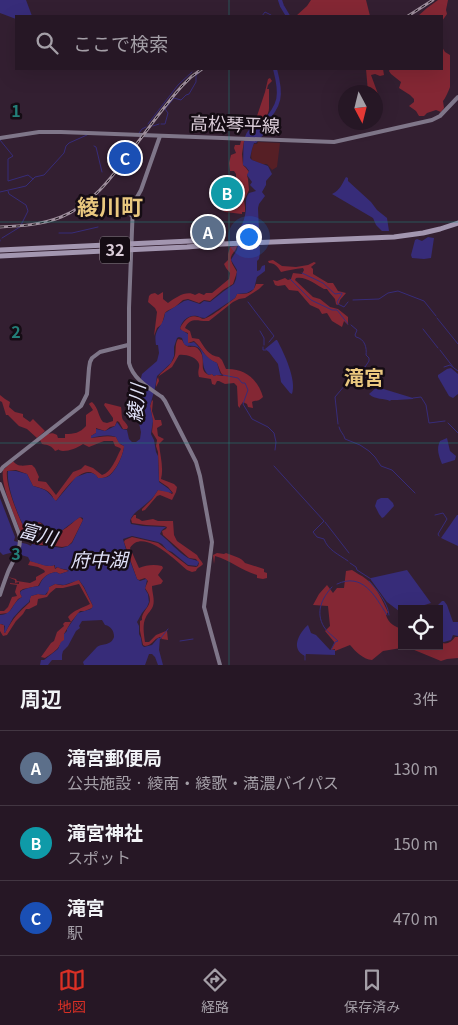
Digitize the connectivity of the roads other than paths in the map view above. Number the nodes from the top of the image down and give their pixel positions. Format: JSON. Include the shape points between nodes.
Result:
{"nodes":[{"id":1,"x":458,"y":98,"type":"edge"},
{"id":2,"x":160,"y":136,"type":"junction"},
{"id":3,"x":0,"y":138,"type":"edge"},
{"id":4,"x":132,"y":206,"type":"junction"},
{"id":5,"x":458,"y":221,"type":"edge"},
{"id":6,"x":132,"y":222,"type":"junction"},
{"id":7,"x":131,"y":247,"type":"junction"},
{"id":8,"x":0,"y":250,"type":"edge"},
{"id":9,"x":0,"y":256,"type":"edge"},
{"id":10,"x":128,"y":345,"type":"junction"},
{"id":11,"x":0,"y":471,"type":"edge"},
{"id":12,"x":0,"y":484,"type":"edge"},
{"id":13,"x":0,"y":596,"type":"edge"},
{"id":14,"x":220,"y":665,"type":"edge"}],
"edges":[{"from":1,"to":2,"type":"main road","name":"高松琴平線","via":[[440,116],[426,122],[337,142]]},
{"from":2,"to":3,"type":"main road","name":"高松琴平線","via":[[53,132]]},
{"from":2,"to":4,"type":"main road","via":[[142,190]]},
{"from":4,"to":6,"type":"main road"},
{"from":4,"to":6,"type":"main road","via":[[129,214]]},
{"from":5,"to":7,"type":"highway","number":"32","via":[[436,230],[406,236],[191,241]]},
{"from":6,"to":7,"type":"main road"},
{"from":7,"to":8,"type":"highway","number":"32"},
{"from":7,"to":9,"type":"highway","number":"32"},
{"from":7,"to":10,"type":"main road"},
{"from":10,"to":11,"type":"main road","via":[[96,355],[90,362],[87,394],[81,406]]},
{"from":10,"to":14,"type":"main road","via":[[133,374],[165,401],[199,471],[212,542],[204,607]]},
{"from":12,"to":13,"type":"main road","via":[[20,542]]}]}
